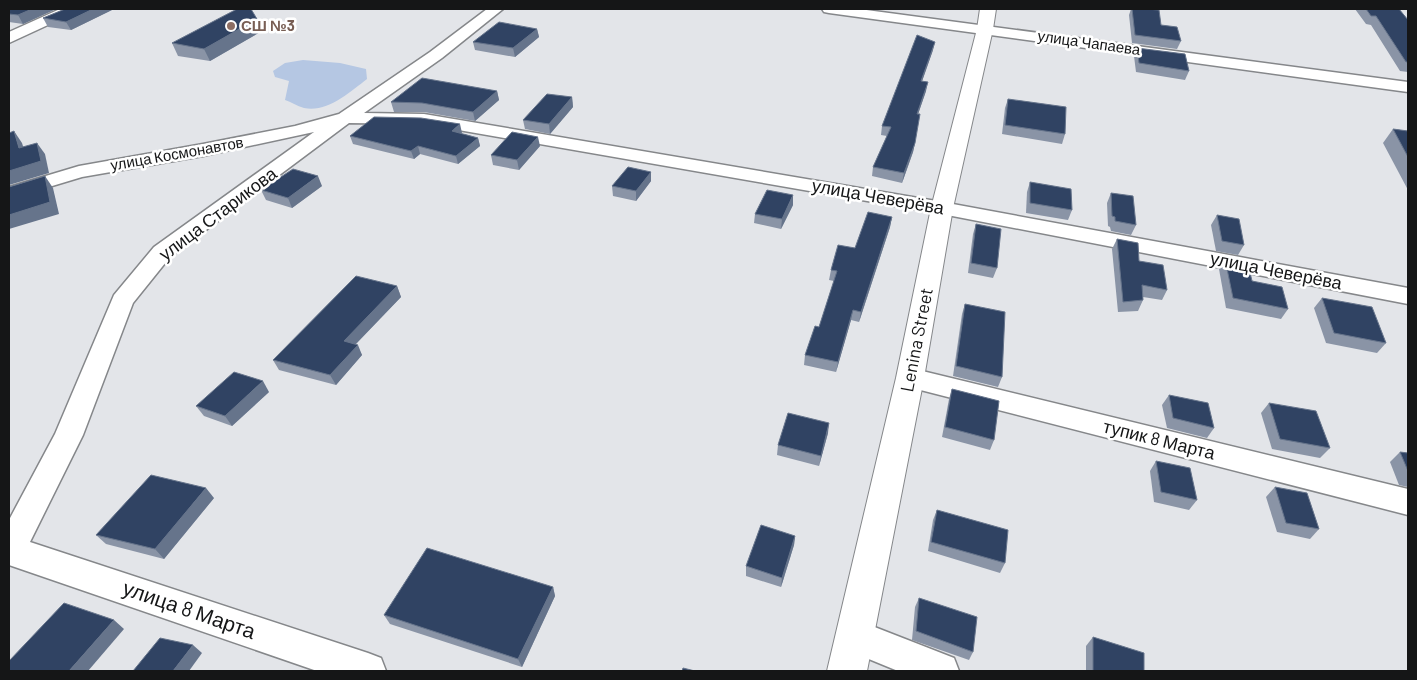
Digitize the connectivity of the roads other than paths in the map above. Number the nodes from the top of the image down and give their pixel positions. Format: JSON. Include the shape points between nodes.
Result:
{"nodes":[{"id":1,"x":71,"y":9,"type":"edge"},
{"id":2,"x":496,"y":9,"type":"edge"},
{"id":3,"x":829,"y":9,"type":"edge"},
{"id":4,"x":986,"y":19,"type":"edge"},
{"id":5,"x":9,"y":38,"type":"edge"},
{"id":6,"x":1408,"y":87,"type":"edge"},
{"id":7,"x":345,"y":118,"type":"junction"},
{"id":8,"x":9,"y":193,"type":"edge"},
{"id":9,"x":942,"y":208,"type":"junction"},
{"id":10,"x":1408,"y":296,"type":"edge"},
{"id":11,"x":910,"y":378,"type":"junction"},
{"id":12,"x":1408,"y":502,"type":"edge"},
{"id":13,"x":9,"y":550,"type":"edge"},
{"id":14,"x":854,"y":636,"type":"junction"},
{"id":15,"x":368,"y":671,"type":"edge"},
{"id":16,"x":847,"y":671,"type":"edge"},
{"id":17,"x":941,"y":671,"type":"edge"}],
"edges":[{"from":1,"to":5,"type":"street"},
{"from":2,"to":7,"type":"street","name":"улица Старикова"},
{"from":3,"to":4,"type":"street","name":"улица Чапаева"},
{"from":4,"to":6,"type":"street","name":"улица Чапаева"},
{"from":4,"to":9,"type":"street","name":"Lenina Street"},
{"from":7,"to":8,"type":"street","name":"улица Космонавтов","via":[[203,150],[79,172]]},
{"from":7,"to":9,"type":"street","name":"улица Чеверёва","via":[[424,119]]},
{"from":7,"to":13,"type":"street","name":"улица Старикова","via":[[162,252],[122,301],[68,435]]},
{"from":9,"to":10,"type":"street","name":"улица Чеверёва"},
{"from":9,"to":11,"type":"street","name":"Lenina Street"},
{"from":11,"to":12,"type":"street","name":"тупик 8 Марта"},
{"from":11,"to":14,"type":"street","name":"Lenina Street"},
{"from":13,"to":15,"type":"street","name":"улица 8 Марта"},
{"from":14,"to":16,"type":"street","name":"Lenina Street"},
{"from":14,"to":17,"type":"street"}]}
